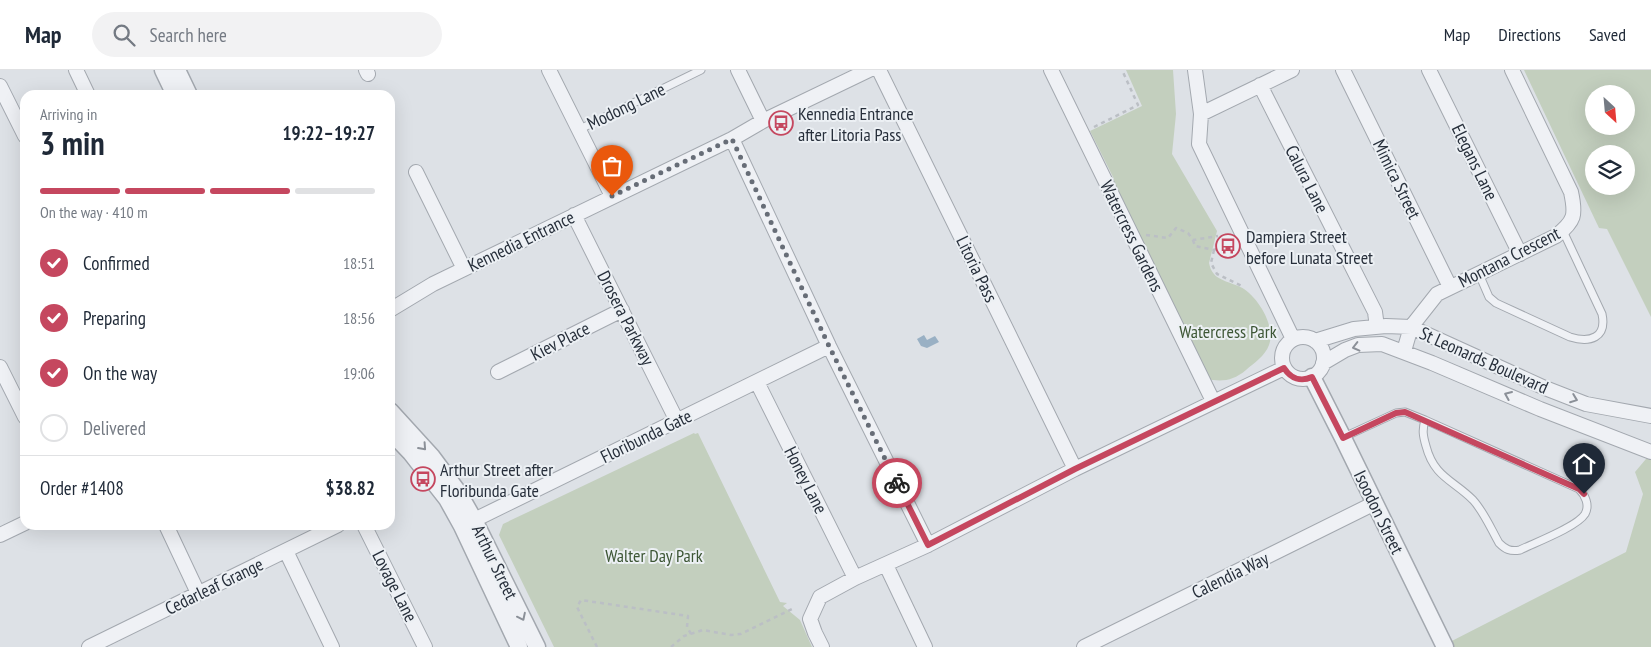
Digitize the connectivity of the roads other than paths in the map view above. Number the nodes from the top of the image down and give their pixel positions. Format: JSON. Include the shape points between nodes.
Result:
{"nodes":[{"id":1,"x":76,"y":70,"type":"edge"},
{"id":2,"x":162,"y":70,"type":"edge"},
{"id":3,"x":177,"y":70,"type":"edge"},
{"id":4,"x":549,"y":70,"type":"edge"},
{"id":5,"x":700,"y":70,"type":"edge"},
{"id":6,"x":738,"y":70,"type":"edge"},
{"id":7,"x":869,"y":70,"type":"edge"},
{"id":8,"x":880,"y":70,"type":"edge"},
{"id":9,"x":1051,"y":70,"type":"edge"},
{"id":10,"x":1195,"y":70,"type":"edge"},
{"id":11,"x":1292,"y":70,"type":"edge"},
{"id":12,"x":1343,"y":70,"type":"edge"},
{"id":13,"x":1429,"y":70,"type":"edge"},
{"id":14,"x":1512,"y":70,"type":"edge"},
{"id":15,"x":1260,"y":85,"type":"junction"},
{"id":16,"x":0,"y":86,"type":"edge"},
{"id":17,"x":86,"y":90,"type":"edge"},
{"id":18,"x":172,"y":90,"type":"edge"},
{"id":19,"x":187,"y":90,"type":"edge"},
{"id":20,"x":1201,"y":114,"type":"junction"},
{"id":21,"x":763,"y":122,"type":"junction"},
{"id":22,"x":20,"y":126,"type":"edge"},
{"id":23,"x":578,"y":130,"type":"junction"},
{"id":24,"x":732,"y":139,"type":"junction"},
{"id":25,"x":416,"y":172,"type":"dead end"},
{"id":26,"x":612,"y":196,"type":"junction"},
{"id":27,"x":574,"y":215,"type":"junction"},
{"id":28,"x":1562,"y":231,"type":"junction"},
{"id":29,"x":1520,"y":254,"type":"junction"},
{"id":30,"x":464,"y":269,"type":"junction"},
{"id":31,"x":1479,"y":274,"type":"junction"},
{"id":32,"x":1450,"y":288,"type":"junction"},
{"id":33,"x":395,"y":307,"type":"edge"},
{"id":34,"x":622,"y":310,"type":"junction"},
{"id":35,"x":1376,"y":327,"type":"junction"},
{"id":36,"x":1411,"y":327,"type":"junction"},
{"id":37,"x":1293,"y":339,"type":"junction"},
{"id":38,"x":1315,"y":341,"type":"junction"},
{"id":39,"x":829,"y":346,"type":"junction"},
{"id":40,"x":1404,"y":351,"type":"junction"},
{"id":41,"x":1324,"y":363,"type":"junction"},
{"id":42,"x":0,"y":366,"type":"edge"},
{"id":43,"x":1284,"y":368,"type":"junction"},
{"id":44,"x":498,"y":372,"type":"dead end"},
{"id":45,"x":1312,"y":377,"type":"junction"},
{"id":46,"x":757,"y":382,"type":"junction"},
{"id":47,"x":1212,"y":402,"type":"junction"},
{"id":48,"x":20,"y":407,"type":"edge"},
{"id":49,"x":395,"y":416,"type":"edge"},
{"id":50,"x":1651,"y":416,"type":"edge"},
{"id":51,"x":1425,"y":420,"type":"junction"},
{"id":52,"x":677,"y":421,"type":"junction"},
{"id":53,"x":395,"y":436,"type":"edge"},
{"id":54,"x":1343,"y":438,"type":"junction"},
{"id":55,"x":1651,"y":440,"type":"edge"},
{"id":56,"x":1651,"y":451,"type":"edge"},
{"id":57,"x":1075,"y":469,"type":"junction"},
{"id":58,"x":1375,"y":504,"type":"junction"},
{"id":59,"x":468,"y":523,"type":"junction"},
{"id":60,"x":20,"y":525,"type":"edge"},
{"id":61,"x":168,"y":530,"type":"edge"},
{"id":62,"x":328,"y":530,"type":"edge"},
{"id":63,"x":366,"y":530,"type":"edge"},
{"id":64,"x":0,"y":535,"type":"edge"},
{"id":65,"x":928,"y":545,"type":"junction"},
{"id":66,"x":286,"y":551,"type":"junction"},
{"id":67,"x":886,"y":565,"type":"junction"},
{"id":68,"x":855,"y":578,"type":"junction"},
{"id":69,"x":198,"y":593,"type":"junction"},
{"id":70,"x":1443,"y":646,"type":"edge"},
{"id":71,"x":89,"y":647,"type":"edge"},
{"id":72,"x":332,"y":647,"type":"edge"},
{"id":73,"x":425,"y":647,"type":"edge"},
{"id":74,"x":519,"y":647,"type":"edge"},
{"id":75,"x":537,"y":647,"type":"edge"},
{"id":76,"x":822,"y":647,"type":"edge"},
{"id":77,"x":925,"y":647,"type":"edge"},
{"id":78,"x":1084,"y":647,"type":"edge"}],
"edges":[{"from":1,"to":17,"type":"street"},
{"from":2,"to":18,"type":"street"},
{"from":3,"to":19,"type":"street"},
{"from":4,"to":23,"type":"street"},
{"from":5,"to":23,"type":"lane","name":"Modong Lane"},
{"from":6,"to":21,"type":"street"},
{"from":7,"to":21,"type":"street","name":"Kennedia Entrance"},
{"from":8,"to":57,"type":"street","name":"Litoria Pass"},
{"from":9,"to":47,"type":"street","name":"Watercress Gardens"},
{"from":10,"to":20,"type":"street"},
{"from":11,"to":15,"type":"street"},
{"from":12,"to":32,"type":"street","name":"Mimica Street"},
{"from":13,"to":29,"type":"street","name":"Elegans Lane"},
{"from":14,"to":28,"type":"street","name":"Montana Crescent","via":[[1571,192],[1575,210]]},
{"from":15,"to":20,"type":"street"},
{"from":15,"to":35,"type":"street","name":"Calura Lane","via":[[1375,312]]},
{"from":16,"to":22,"type":"street"},
{"from":20,"to":37,"type":"street","via":[[1198,144]]},
{"from":21,"to":24,"type":"street","name":"Kennedia Entrance"},
{"from":23,"to":26,"type":"street"},
{"from":24,"to":26,"type":"street","name":"Kennedia Entrance"},
{"from":24,"to":39,"type":"street"},
{"from":25,"to":30,"type":"street"},
{"from":26,"to":27,"type":"street","name":"Kennedia Entrance"},
{"from":27,"to":30,"type":"street","name":"Kennedia Entrance"},
{"from":27,"to":34,"type":"street","name":"Drosera Parkway"},
{"from":28,"to":29,"type":"street","name":"Montana Crescent"},
{"from":28,"to":31,"type":"lane","via":[[1602,314],[1603,325],[1593,338],[1581,341],[1496,303],[1489,297]]},
{"from":29,"to":31,"type":"street","name":"Montana Crescent"},
{"from":30,"to":33,"type":"street","name":"Kennedia Entrance"},
{"from":31,"to":32,"type":"street","name":"Montana Crescent"},
{"from":32,"to":36,"type":"street","name":"Montana Crescent","via":[[1437,294]]},
{"from":34,"to":44,"type":"street","name":"Kiev Place"},
{"from":34,"to":52,"type":"street","name":"Drosera Parkway"},
{"from":35,"to":36,"type":"street","name":"St Leonards Boulevard"},
{"from":35,"to":38,"type":"street","name":"St Leonards Boulevard","via":[[1354,329]]},
{"from":36,"to":40,"type":"street","name":"Montana Crescent"},
{"from":36,"to":50,"type":"street","name":"St Leonards Boulevard","one_way":true,"via":[[1586,404]]},
{"from":37,"to":38,"type":"street","via":[[1305,337]]},
{"from":37,"to":43,"type":"street","via":[[1283,350],[1281,361]]},
{"from":38,"to":41,"type":"street","via":[[1323,351]]},
{"from":39,"to":46,"type":"street","name":"Floribunda Gate"},
{"from":39,"to":65,"type":"street"},
{"from":40,"to":41,"type":"street","name":"St Leonards Boulevard","one_way":true,"via":[[1382,344],[1358,345]]},
{"from":56,"to":40,"type":"street","name":"St Leonards Boulevard","one_way":true,"via":[[1540,409]]},
{"from":41,"to":45,"type":"street"},
{"from":42,"to":48,"type":"street"},
{"from":43,"to":45,"type":"street","via":[[1296,379]]},
{"from":43,"to":47,"type":"street"},
{"from":45,"to":54,"type":"street","name":"Isoodon Street"},
{"from":46,"to":52,"type":"street","name":"Floribunda Gate"},
{"from":46,"to":68,"type":"street","name":"Honey Lane"},
{"from":47,"to":57,"type":"street"},
{"from":49,"to":59,"type":"street","name":"Arthur Street","one_way":true,"via":[[458,492]]},
{"from":51,"to":51,"type":"lane","via":[[1579,489],[1586,500],[1586,513],[1572,525],[1520,550],[1504,548],[1472,500],[1435,468],[1422,430]]},
{"from":51,"to":54,"type":"lane","via":[[1405,412],[1396,413]]},
{"from":52,"to":59,"type":"street","name":"Floribunda Gate"},
{"from":53,"to":59,"type":"street","name":"Arthur Street"},
{"from":54,"to":58,"type":"street","name":"Isoodon Street"},
{"from":55,"to":56,"type":"street"},
{"from":57,"to":65,"type":"street"},
{"from":58,"to":70,"type":"street","name":"Isoodon Street"},
{"from":58,"to":78,"type":"street","name":"Calendia Way"},
{"from":59,"to":74,"type":"street","name":"Arthur Street"},
{"from":59,"to":75,"type":"street","name":"Arthur Street","one_way":true},
{"from":60,"to":64,"type":"street"},
{"from":61,"to":69,"type":"street"},
{"from":62,"to":66,"type":"street","name":"Cedarleaf Grange"},
{"from":63,"to":73,"type":"street","name":"Lovage Lane"},
{"from":65,"to":67,"type":"street"},
{"from":66,"to":69,"type":"street","name":"Cedarleaf Grange"},
{"from":66,"to":72,"type":"street"},
{"from":67,"to":68,"type":"street"},
{"from":67,"to":77,"type":"street"},
{"from":68,"to":76,"type":"street","via":[[820,597],[810,619]]},
{"from":69,"to":71,"type":"street","name":"Cedarleaf Grange"}]}
